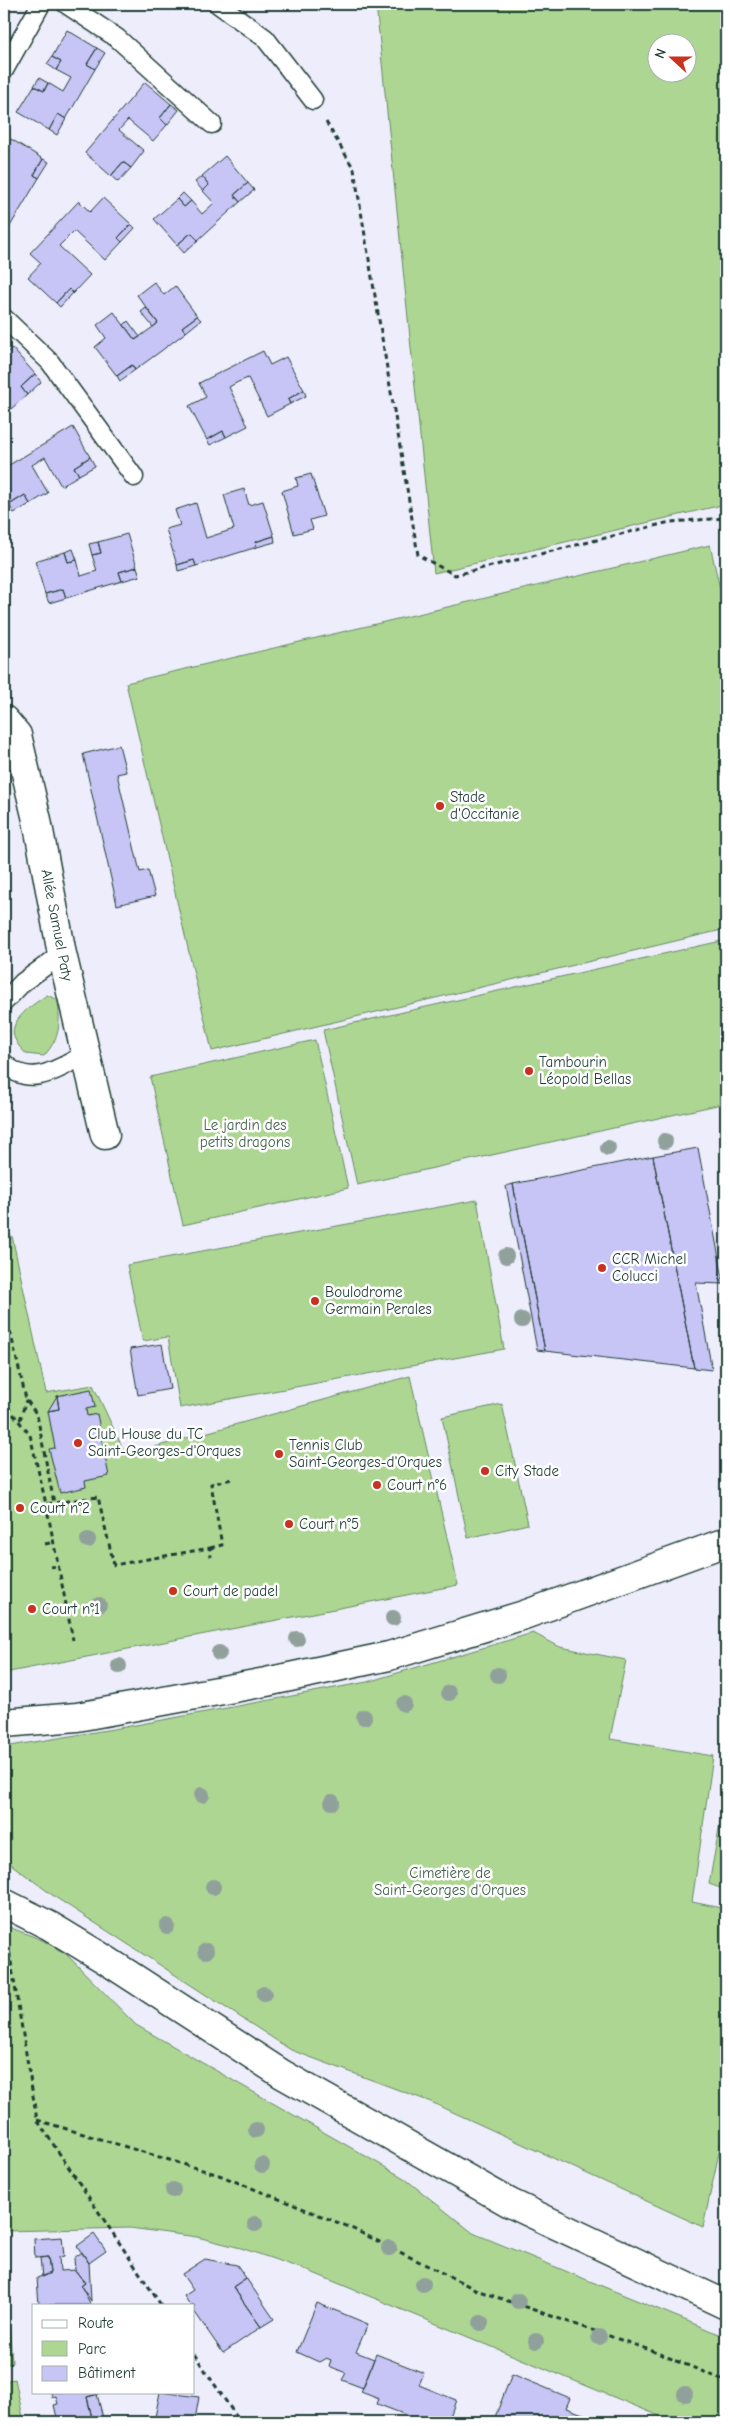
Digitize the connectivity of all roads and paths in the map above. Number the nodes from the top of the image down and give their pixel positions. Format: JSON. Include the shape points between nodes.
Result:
{"nodes":[{"id":1,"x":41,"y":4,"type":"edge"},
{"id":2,"x":66,"y":4,"type":"edge"},
{"id":3,"x":218,"y":4,"type":"edge"},
{"id":4,"x":4,"y":70,"type":"edge"},
{"id":5,"x":313,"y":100,"type":"joint"},
{"id":6,"x":212,"y":124,"type":"dead end"},
{"id":7,"x":4,"y":318,"type":"edge"},
{"id":8,"x":134,"y":477,"type":"dead end"},
{"id":9,"x":726,"y":518,"type":"edge"},
{"id":10,"x":4,"y":720,"type":"edge"},
{"id":11,"x":62,"y":954,"type":"junction"},
{"id":12,"x":4,"y":1002,"type":"edge"},
{"id":13,"x":86,"y":1054,"type":"junction"},
{"id":14,"x":4,"y":1063,"type":"edge"},
{"id":15,"x":105,"y":1135,"type":"dead end"},
{"id":16,"x":4,"y":1305,"type":"edge"},
{"id":17,"x":4,"y":1398,"type":"edge"},
{"id":18,"x":26,"y":1399,"type":"junction"},
{"id":19,"x":20,"y":1420,"type":"junction"},
{"id":20,"x":232,"y":1479,"type":"dead end"},
{"id":21,"x":54,"y":1503,"type":"junction"},
{"id":22,"x":46,"y":1504,"type":"junction"},
{"id":23,"x":54,"y":1542,"type":"junction"},
{"id":24,"x":726,"y":1542,"type":"edge"},
{"id":25,"x":45,"y":1544,"type":"dead end"},
{"id":26,"x":210,"y":1548,"type":"junction"},
{"id":27,"x":211,"y":1557,"type":"dead end"},
{"id":28,"x":58,"y":1566,"type":"junction"},
{"id":29,"x":50,"y":1567,"type":"dead end"},
{"id":30,"x":73,"y":1640,"type":"dead end"},
{"id":31,"x":4,"y":1723,"type":"edge"},
{"id":32,"x":4,"y":1903,"type":"edge"},
{"id":33,"x":4,"y":1946,"type":"edge"},
{"id":34,"x":37,"y":2120,"type":"junction"},
{"id":35,"x":160,"y":2304,"type":"edge"},
{"id":36,"x":726,"y":2305,"type":"edge"},
{"id":37,"x":195,"y":2355,"type":"edge"},
{"id":38,"x":726,"y":2381,"type":"edge"},
{"id":39,"x":240,"y":2422,"type":"edge"}],
"edges":[{"from":1,"to":4,"type":"lane"},
{"from":2,"to":6,"type":"lane","via":[[117,38]]},
{"from":3,"to":5,"type":"lane","via":[[265,38]]},
{"from":5,"to":9,"type":"path","via":[[354,169],[418,555],[455,575],[670,522]]},
{"from":7,"to":8,"type":"lane","via":[[50,362]]},
{"from":10,"to":11,"type":"street","name":"Allée Samuel Paty","via":[[18,735]]},
{"from":11,"to":12,"type":"lane","via":[[23,982]]},
{"from":11,"to":13,"type":"street","name":"Allée Samuel Paty"},
{"from":13,"to":14,"type":"lane","via":[[38,1077],[19,1075]]},
{"from":13,"to":15,"type":"street","name":"Allée Samuel Paty"},
{"from":16,"to":18,"type":"path"},
{"from":17,"to":19,"type":"path","via":[[5,1404]]},
{"from":18,"to":19,"type":"path"},
{"from":18,"to":21,"type":"path","via":[[37,1415]]},
{"from":19,"to":22,"type":"path","via":[[30,1435]]},
{"from":20,"to":26,"type":"path","via":[[212,1484],[222,1545]]},
{"from":21,"to":22,"type":"path"},
{"from":21,"to":26,"type":"path","via":[[98,1497],[114,1565]]},
{"from":22,"to":23,"type":"path"},
{"from":23,"to":25,"type":"path"},
{"from":23,"to":28,"type":"path"},
{"from":24,"to":31,"type":"street","via":[[524,1615],[389,1656],[77,1717]]},
{"from":26,"to":27,"type":"path"},
{"from":28,"to":29,"type":"path"},
{"from":28,"to":30,"type":"path"},
{"from":32,"to":36,"type":"street","via":[[82,1945],[282,2074],[510,2203]]},
{"from":33,"to":34,"type":"path","via":[[9,1950]]},
{"from":34,"to":35,"type":"path"},
{"from":34,"to":38,"type":"path","via":[[219,2176],[349,2228],[479,2291],[650,2350]]},
{"from":37,"to":39,"type":"path"}]}
